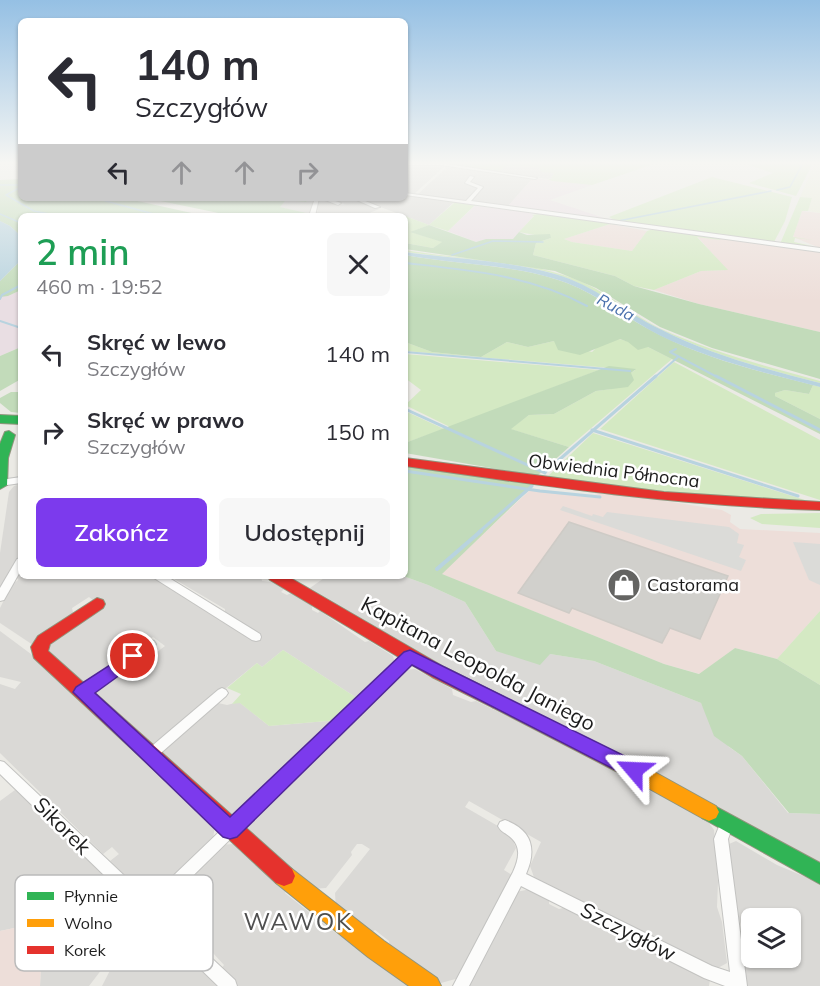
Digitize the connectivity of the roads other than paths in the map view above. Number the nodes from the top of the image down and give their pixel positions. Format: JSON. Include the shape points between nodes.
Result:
{"nodes":[{"id":1,"x":512,"y":209,"type":"edge"},
{"id":2,"x":820,"y":250,"type":"edge"},
{"id":3,"x":10,"y":424,"type":"edge"},
{"id":4,"x":1,"y":456,"type":"edge"},
{"id":5,"x":408,"y":462,"type":"edge"},
{"id":6,"x":18,"y":481,"type":"edge"},
{"id":7,"x":0,"y":484,"type":"edge"},
{"id":8,"x":820,"y":506,"type":"edge"},
{"id":9,"x":18,"y":566,"type":"edge"},
{"id":10,"x":163,"y":579,"type":"edge"},
{"id":11,"x":280,"y":579,"type":"edge"},
{"id":12,"x":0,"y":597,"type":"edge"},
{"id":13,"x":97,"y":604,"type":"dead end"},
{"id":14,"x":256,"y":637,"type":"dead end"},
{"id":15,"x":150,"y":644,"type":"dead end"},
{"id":16,"x":410,"y":656,"type":"junction"},
{"id":17,"x":82,"y":692,"type":"junction"},
{"id":18,"x":222,"y":693,"type":"dead end"},
{"id":19,"x":150,"y":755,"type":"junction"},
{"id":20,"x":0,"y":766,"type":"edge"},
{"id":21,"x":727,"y":823,"type":"junction"},
{"id":22,"x":505,"y":826,"type":"dead end"},
{"id":23,"x":230,"y":830,"type":"junction"},
{"id":24,"x":820,"y":874,"type":"edge"},
{"id":25,"x":114,"y":875,"type":"edge"},
{"id":26,"x":184,"y":875,"type":"edge"},
{"id":27,"x":518,"y":877,"type":"junction"},
{"id":28,"x":213,"y":971,"type":"edge"},
{"id":29,"x":739,"y":984,"type":"edge"},
{"id":30,"x":229,"y":986,"type":"edge"},
{"id":31,"x":429,"y":986,"type":"edge"},
{"id":32,"x":461,"y":986,"type":"edge"}],
"edges":[{"from":1,"to":2,"type":"street"},
{"from":3,"to":4,"type":"street"},
{"from":4,"to":7,"type":"street"},
{"from":5,"to":8,"type":"street","name":"Obwiednia Północna","via":[[674,498]]},
{"from":6,"to":7,"type":"street"},
{"from":9,"to":12,"type":"street"},
{"from":10,"to":14,"type":"street"},
{"from":11,"to":16,"type":"street","name":"Kapitana Leopolda Janiego"},
{"from":13,"to":17,"type":"street","via":[[39,647],[40,654]]},
{"from":15,"to":17,"type":"street"},
{"from":16,"to":21,"type":"street","name":"Kapitana Leopolda Janiego","via":[[634,770]]},
{"from":16,"to":23,"type":"street"},
{"from":17,"to":19,"type":"street"},
{"from":18,"to":19,"type":"street"},
{"from":19,"to":23,"type":"street"},
{"from":20,"to":25,"type":"street","name":"Sikorek"},
{"from":21,"to":24,"type":"street","name":"Kapitana Leopolda Janiego"},
{"from":21,"to":29,"type":"street","name":"Szczygłów","via":[[721,839]]},
{"from":22,"to":27,"type":"street","via":[[523,839],[527,854]]},
{"from":23,"to":26,"type":"street"},
{"from":23,"to":31,"type":"street","via":[[347,929]]},
{"from":27,"to":29,"type":"street","name":"Szczygłów","via":[[709,973]]},
{"from":27,"to":32,"type":"street"},
{"from":28,"to":30,"type":"street","name":"Sikorek"}]}
